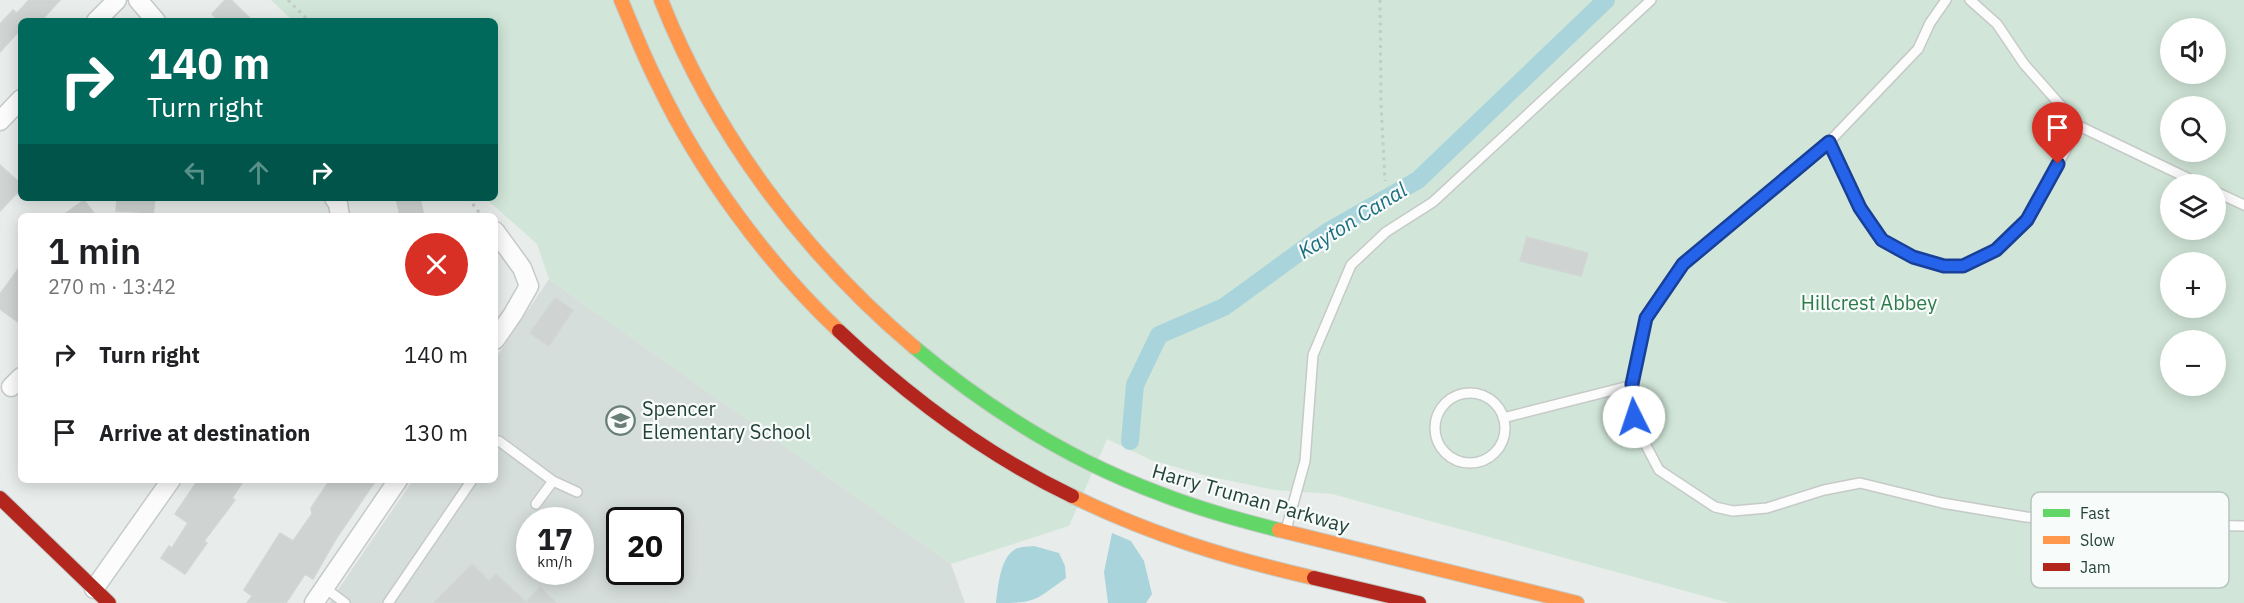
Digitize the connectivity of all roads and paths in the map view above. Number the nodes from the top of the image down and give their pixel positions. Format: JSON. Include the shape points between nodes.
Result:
{"nodes":[{"id":1,"x":117,"y":0,"type":"edge"},
{"id":2,"x":138,"y":0,"type":"edge"},
{"id":3,"x":288,"y":0,"type":"edge"},
{"id":4,"x":621,"y":0,"type":"edge"},
{"id":5,"x":661,"y":0,"type":"edge"},
{"id":6,"x":1380,"y":0,"type":"edge"},
{"id":7,"x":1651,"y":0,"type":"edge"},
{"id":8,"x":1946,"y":0,"type":"edge"},
{"id":9,"x":1970,"y":0,"type":"edge"},
{"id":10,"x":99,"y":18,"type":"edge"},
{"id":11,"x":153,"y":18,"type":"edge"},
{"id":12,"x":306,"y":18,"type":"edge"},
{"id":13,"x":18,"y":102,"type":"edge"},
{"id":14,"x":0,"y":121,"type":"edge"},
{"id":15,"x":2079,"y":126,"type":"junction"},
{"id":16,"x":1829,"y":142,"type":"junction"},
{"id":17,"x":2179,"y":174,"type":"edge"},
{"id":18,"x":1385,"y":181,"type":"dead end"},
{"id":19,"x":2226,"y":197,"type":"edge"},
{"id":20,"x":470,"y":201,"type":"edge"},
{"id":21,"x":2244,"y":205,"type":"edge"},
{"id":22,"x":480,"y":213,"type":"edge"},
{"id":23,"x":498,"y":235,"type":"edge"},
{"id":24,"x":498,"y":336,"type":"edge"},
{"id":25,"x":1632,"y":384,"type":"junction"},
{"id":26,"x":1503,"y":418,"type":"junction"},
{"id":27,"x":498,"y":443,"type":"edge"},
{"id":28,"x":554,"y":481,"type":"junction"},
{"id":29,"x":169,"y":483,"type":"edge"},
{"id":30,"x":396,"y":483,"type":"edge"},
{"id":31,"x":470,"y":483,"type":"edge"},
{"id":32,"x":577,"y":492,"type":"dead end"},
{"id":33,"x":0,"y":498,"type":"edge"},
{"id":34,"x":536,"y":504,"type":"dead end"},
{"id":35,"x":2031,"y":517,"type":"edge"},
{"id":36,"x":2229,"y":526,"type":"edge"},
{"id":37,"x":2244,"y":526,"type":"edge"},
{"id":38,"x":1286,"y":531,"type":"junction"},
{"id":39,"x":325,"y":588,"type":"junction"},
{"id":40,"x":94,"y":589,"type":"junction"},
{"id":41,"x":110,"y":603,"type":"edge"},
{"id":42,"x":314,"y":603,"type":"edge"},
{"id":43,"x":345,"y":603,"type":"edge"},
{"id":44,"x":388,"y":603,"type":"edge"},
{"id":45,"x":1419,"y":603,"type":"edge"},
{"id":46,"x":1577,"y":603,"type":"edge"}],
"edges":[{"from":1,"to":10,"type":"street"},
{"from":2,"to":11,"type":"street"},
{"from":3,"to":12,"type":"path"},
{"from":4,"to":45,"type":"main road","via":[[654,78],[719,192],[802,295],[896,384],[1005,460],[1125,521],[1245,560]]},
{"from":5,"to":38,"type":"main road","name":"Harry Truman Parkway","via":[[719,119],[751,171],[831,270],[920,354],[1024,428],[1080,458],[1190,505]]},
{"from":6,"to":18,"type":"path"},
{"from":7,"to":38,"type":"lane","via":[[1433,202],[1386,232],[1351,265],[1312,355],[1305,460]]},
{"from":8,"to":16,"type":"lane","via":[[1918,48]]},
{"from":9,"to":15,"type":"lane","via":[[1997,24],[2024,64]]},
{"from":13,"to":14,"type":"street"},
{"from":15,"to":16,"type":"lane","via":[[2027,220],[1996,250],[1963,266],[1944,266],[1913,257],[1882,240],[1860,208]]},
{"from":15,"to":17,"type":"lane"},
{"from":16,"to":25,"type":"lane","via":[[1683,264],[1646,318]]},
{"from":19,"to":21,"type":"lane"},
{"from":20,"to":22,"type":"path"},
{"from":23,"to":24,"type":"street","via":[[522,268],[529,286]]},
{"from":25,"to":26,"type":"lane"},
{"from":25,"to":35,"type":"lane","via":[[1634,417],[1659,470],[1715,507],[1734,511],[1767,508],[1860,483],[1942,503]]},
{"from":26,"to":26,"type":"lane","via":[[1491,400],[1482,395],[1458,395],[1440,409],[1435,431],[1438,442],[1444,452],[1464,462],[1486,458],[1502,442]]},
{"from":27,"to":28,"type":"lane"},
{"from":28,"to":32,"type":"lane"},
{"from":28,"to":34,"type":"lane"},
{"from":29,"to":40,"type":"street"},
{"from":30,"to":39,"type":"street"},
{"from":31,"to":44,"type":"lane"},
{"from":33,"to":40,"type":"main road"},
{"from":36,"to":37,"type":"lane"},
{"from":38,"to":46,"type":"main road","name":"Harry Truman Parkway"},
{"from":39,"to":42,"type":"street"},
{"from":39,"to":43,"type":"lane"},
{"from":40,"to":41,"type":"main road"}]}
